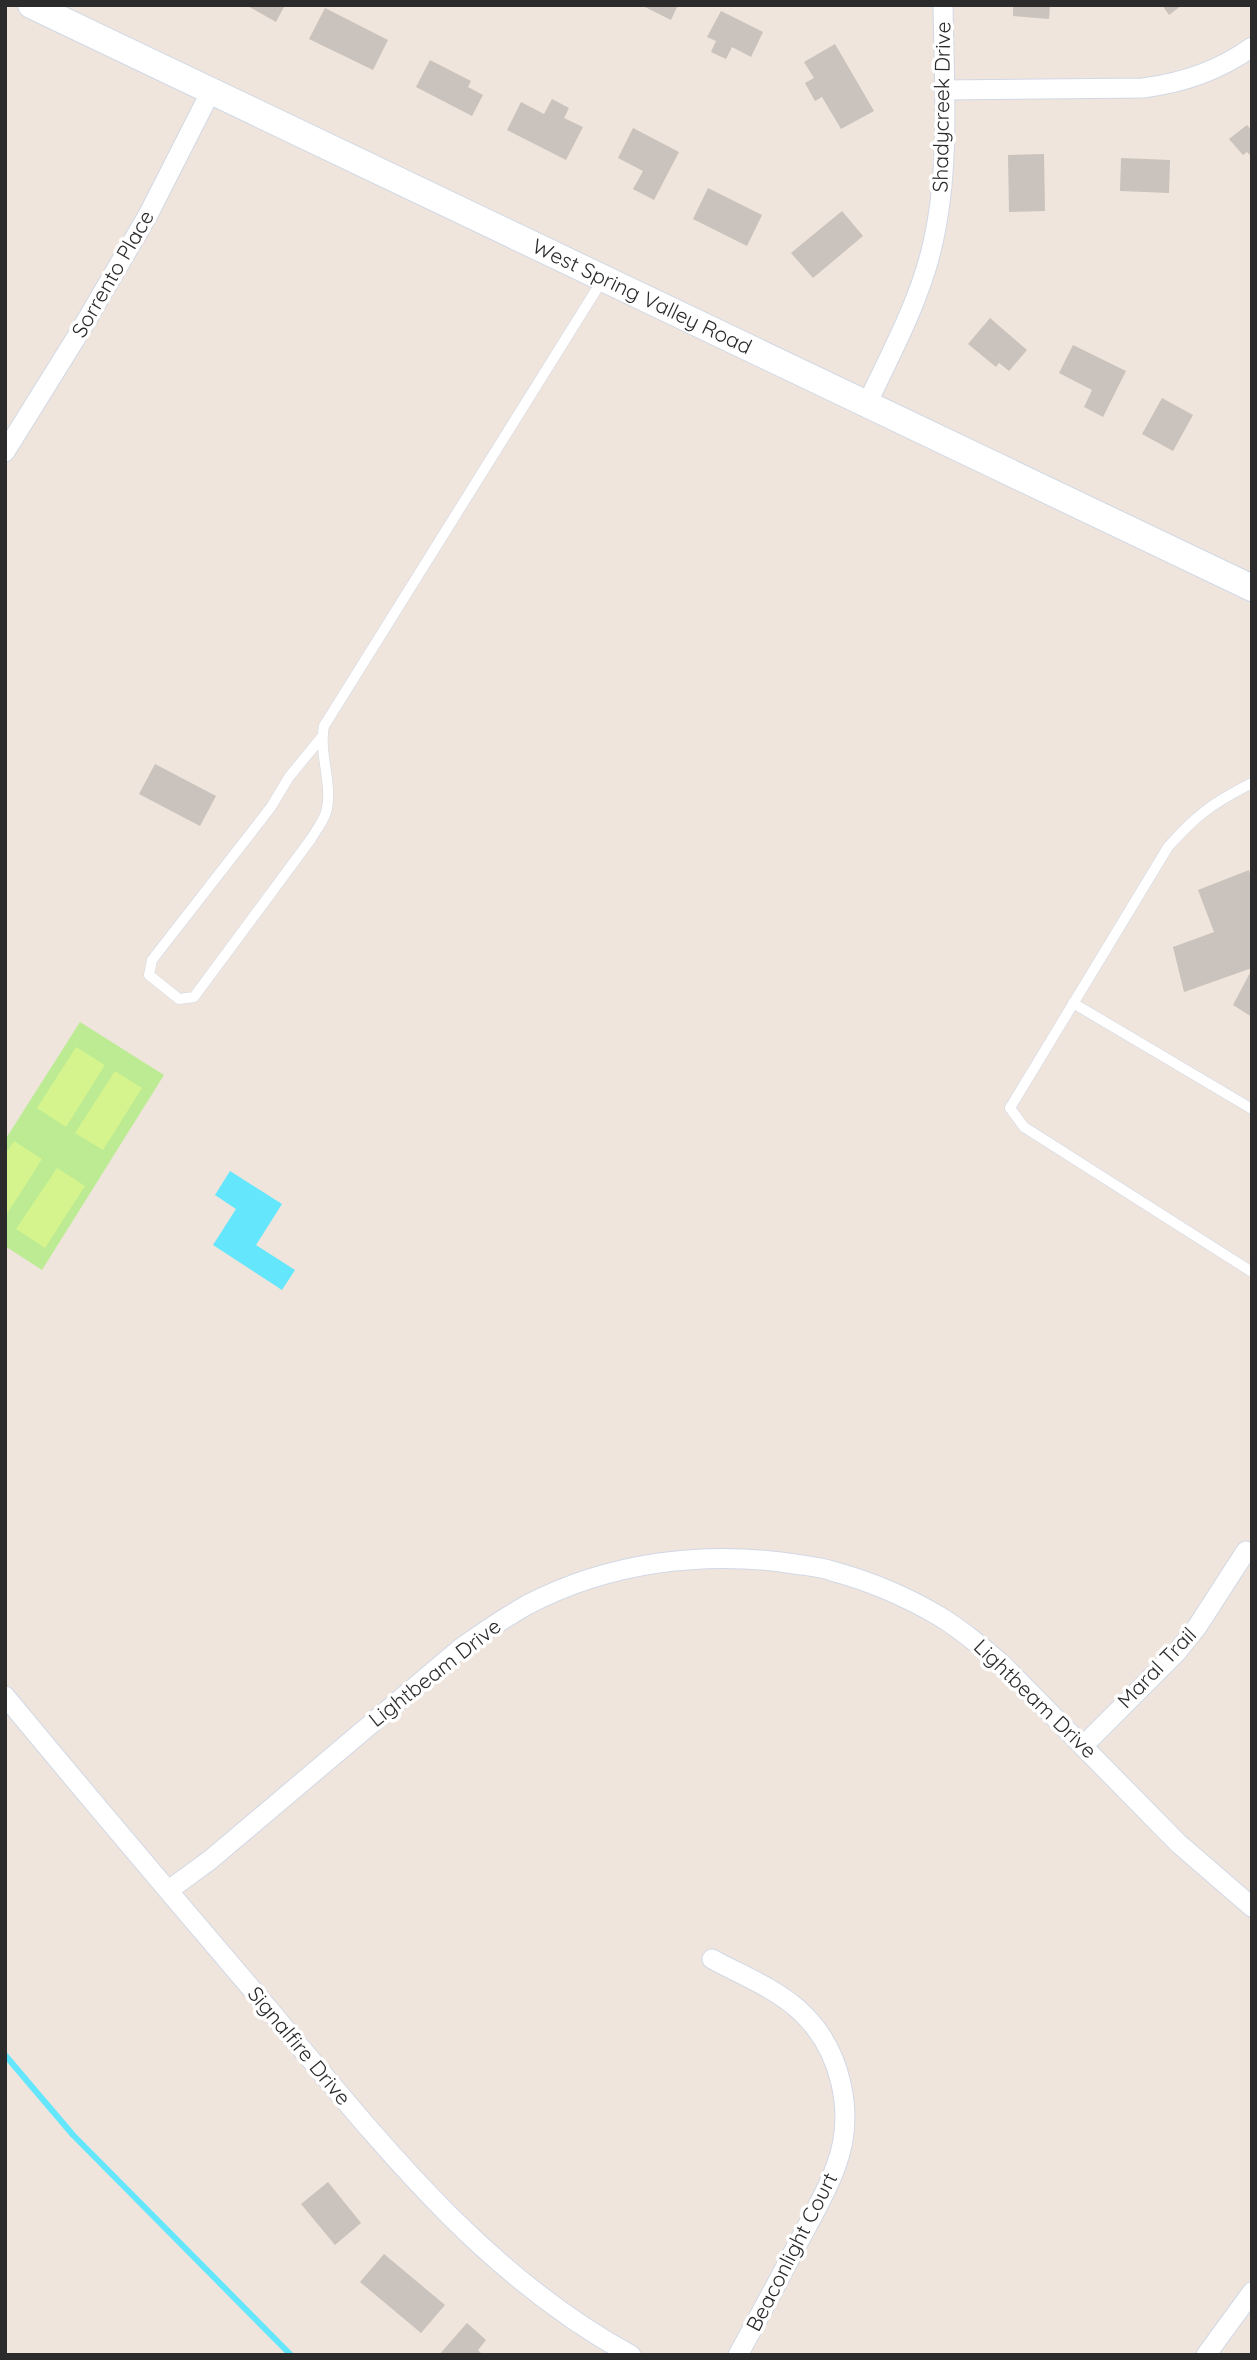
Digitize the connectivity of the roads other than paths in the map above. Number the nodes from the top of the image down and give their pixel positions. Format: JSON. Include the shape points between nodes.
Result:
{"nodes":[{"id":1,"x":31,"y":5,"type":"edge"},
{"id":2,"x":943,"y":5,"type":"edge"},
{"id":3,"x":1252,"y":47,"type":"edge"},
{"id":4,"x":944,"y":90,"type":"junction"},
{"id":5,"x":211,"y":91,"type":"junction"},
{"id":6,"x":604,"y":279,"type":"junction"},
{"id":7,"x":867,"y":404,"type":"junction"},
{"id":8,"x":5,"y":452,"type":"edge"},
{"id":9,"x":1252,"y":588,"type":"edge"},
{"id":10,"x":321,"y":738,"type":"junction"},
{"id":11,"x":1252,"y":783,"type":"edge"},
{"id":12,"x":1073,"y":1003,"type":"junction"},
{"id":13,"x":1252,"y":1109,"type":"edge"},
{"id":14,"x":1252,"y":1272,"type":"edge"},
{"id":15,"x":1245,"y":1551,"type":"dead end"},
{"id":16,"x":5,"y":1696,"type":"edge"},
{"id":17,"x":1083,"y":1745,"type":"junction"},
{"id":18,"x":169,"y":1890,"type":"junction"},
{"id":19,"x":1252,"y":1907,"type":"edge"},
{"id":20,"x":712,"y":1959,"type":"dead end"},
{"id":21,"x":1249,"y":2302,"type":"edge"},
{"id":22,"x":631,"y":2355,"type":"edge"},
{"id":23,"x":738,"y":2355,"type":"edge"},
{"id":24,"x":1206,"y":2355,"type":"edge"}],
"edges":[{"from":1,"to":5,"type":"street","name":"West Spring Valley Road"},
{"from":2,"to":4,"type":"street","name":"Shadycreek Drive"},
{"from":3,"to":4,"type":"street","via":[[1210,72],[1172,84]]},
{"from":4,"to":7,"type":"street","name":"Shadycreek Drive","via":[[943,179],[930,254],[912,307]]},
{"from":5,"to":6,"type":"street","name":"West Spring Valley Road"},
{"from":5,"to":8,"type":"street","name":"Sorrento Place","via":[[148,215]]},
{"from":6,"to":7,"type":"street","name":"West Spring Valley Road"},
{"from":6,"to":10,"type":"lane","via":[[340,700]]},
{"from":7,"to":9,"type":"street","name":"West Spring Valley Road"},
{"from":10,"to":10,"type":"lane","via":[[152,960],[149,975],[179,999],[194,997],[326,814]]},
{"from":11,"to":12,"type":"lane","via":[[1216,801],[1168,847]]},
{"from":12,"to":13,"type":"lane"},
{"from":12,"to":14,"type":"lane","via":[[1010,1108],[1024,1128]]},
{"from":15,"to":17,"type":"street","name":"Maral Trail","via":[[1176,1653]]},
{"from":16,"to":18,"type":"street","name":"Signalfire Drive"},
{"from":17,"to":18,"type":"street","name":"Lightbeam Drive","via":[[971,1638],[941,1617],[868,1582],[775,1561],[705,1558],[650,1564],[564,1588],[494,1624]]},
{"from":17,"to":19,"type":"street","name":"Lightbeam Drive","via":[[1178,1843]]},
{"from":18,"to":22,"type":"street","name":"Signalfire Drive","via":[[447,2215],[494,2259],[562,2311]]},
{"from":20,"to":23,"type":"street","name":"Beaconlight Court","via":[[780,1995],[815,2027],[835,2062],[844,2113],[843,2139],[832,2176]]},
{"from":21,"to":24,"type":"street"}]}
